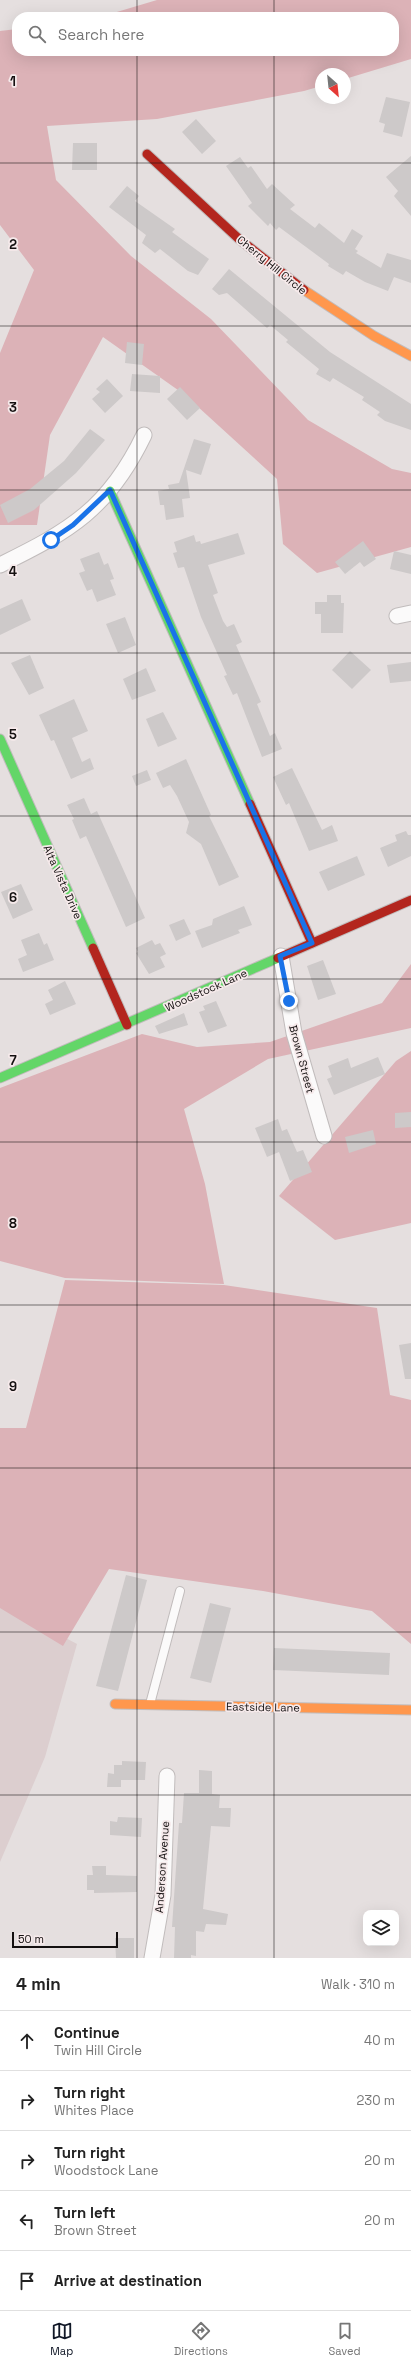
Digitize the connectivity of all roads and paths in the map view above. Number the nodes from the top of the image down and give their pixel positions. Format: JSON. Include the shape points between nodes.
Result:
{"nodes":[{"id":1,"x":147,"y":154,"type":"dead end"},
{"id":2,"x":411,"y":356,"type":"edge"},
{"id":3,"x":144,"y":435,"type":"dead end"},
{"id":4,"x":110,"y":490,"type":"junction"},
{"id":5,"x":0,"y":565,"type":"edge"},
{"id":6,"x":0,"y":739,"type":"edge"},
{"id":7,"x":411,"y":900,"type":"edge"},
{"id":8,"x":312,"y":943,"type":"junction"},
{"id":9,"x":280,"y":956,"type":"junction"},
{"id":10,"x":127,"y":1025,"type":"junction"},
{"id":11,"x":0,"y":1078,"type":"edge"},
{"id":12,"x":324,"y":1136,"type":"dead end"},
{"id":13,"x":180,"y":1591,"type":"dead end"},
{"id":14,"x":115,"y":1704,"type":"dead end"},
{"id":15,"x":150,"y":1705,"type":"junction"},
{"id":16,"x":411,"y":1710,"type":"edge"},
{"id":17,"x":167,"y":1776,"type":"dead end"},
{"id":18,"x":152,"y":1958,"type":"edge"}],
"edges":[{"from":1,"to":2,"type":"street","name":"Cherry Hill Circle","via":[[221,225],[284,277],[378,340]]},
{"from":3,"to":4,"type":"street","via":[[135,454]]},
{"from":4,"to":5,"type":"street","via":[[73,525],[51,540]]},
{"from":4,"to":8,"type":"street"},
{"from":6,"to":10,"type":"street","name":"Alta Vista Drive"},
{"from":7,"to":8,"type":"street","name":"Woodstock Lane"},
{"from":8,"to":9,"type":"street","name":"Woodstock Lane"},
{"from":9,"to":10,"type":"street","name":"Woodstock Lane"},
{"from":9,"to":12,"type":"street","name":"Brown Street","via":[[294,1033]]},
{"from":10,"to":11,"type":"street","name":"Woodstock Lane"},
{"from":13,"to":15,"type":"lane"},
{"from":14,"to":15,"type":"street","name":"Eastside Lane"},
{"from":15,"to":16,"type":"street","name":"Eastside Lane"},
{"from":17,"to":18,"type":"street","name":"Anderson Avenue","via":[[163,1895]]}]}
